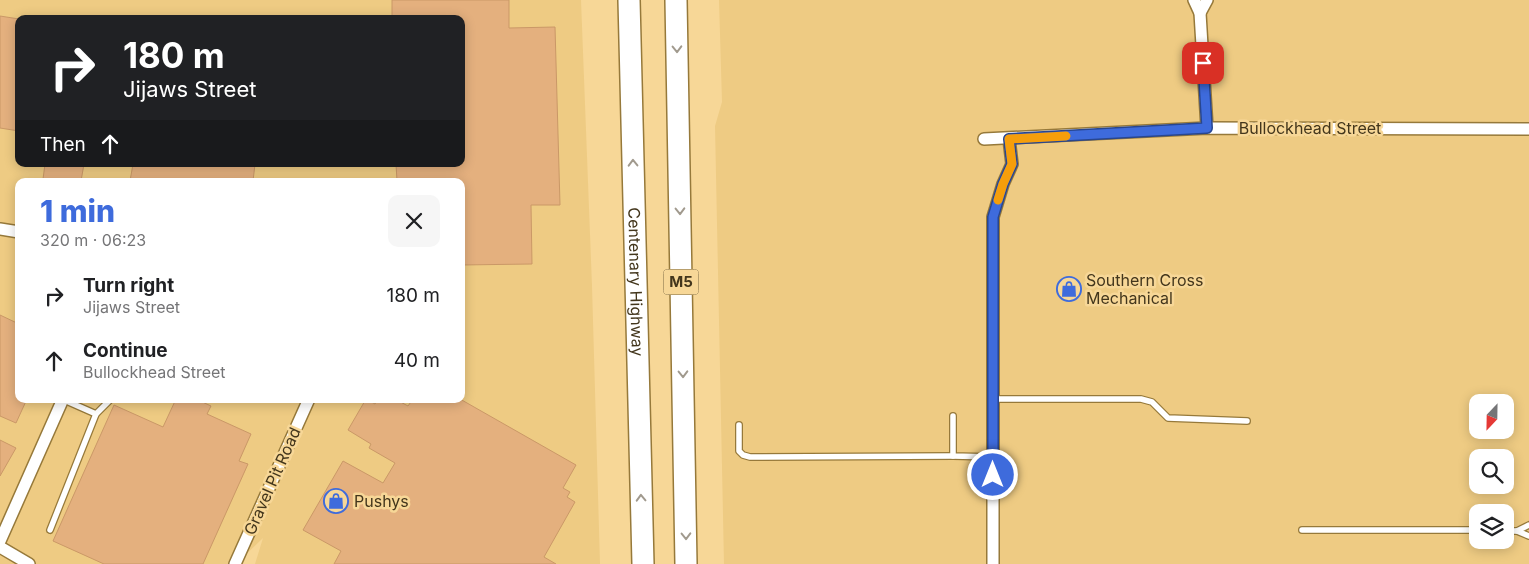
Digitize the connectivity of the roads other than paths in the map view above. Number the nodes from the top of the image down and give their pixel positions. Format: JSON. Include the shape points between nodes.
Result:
{"nodes":[{"id":1,"x":629,"y":0,"type":"edge"},
{"id":2,"x":676,"y":0,"type":"edge"},
{"id":3,"x":1194,"y":0,"type":"edge"},
{"id":4,"x":1207,"y":0,"type":"edge"},
{"id":5,"x":1200,"y":13,"type":"junction"},
{"id":6,"x":1207,"y":128,"type":"junction"},
{"id":7,"x":1529,"y":129,"type":"edge"},
{"id":8,"x":984,"y":139,"type":"dead end"},
{"id":9,"x":1009,"y":139,"type":"junction"},
{"id":10,"x":0,"y":229,"type":"edge"},
{"id":11,"x":15,"y":231,"type":"edge"},
{"id":12,"x":993,"y":399,"type":"junction"},
{"id":13,"x":60,"y":403,"type":"edge"},
{"id":14,"x":71,"y":403,"type":"edge"},
{"id":15,"x":108,"y":403,"type":"edge"},
{"id":16,"x":307,"y":403,"type":"edge"},
{"id":17,"x":96,"y":414,"type":"junction"},
{"id":18,"x":953,"y":416,"type":"dead end"},
{"id":19,"x":1247,"y":421,"type":"dead end"},
{"id":20,"x":738,"y":425,"type":"dead end"},
{"id":21,"x":953,"y":456,"type":"junction"},
{"id":22,"x":993,"y":457,"type":"junction"},
{"id":23,"x":1529,"y":525,"type":"edge"},
{"id":24,"x":50,"y":530,"type":"dead end"},
{"id":25,"x":1302,"y":530,"type":"dead end"},
{"id":26,"x":1469,"y":530,"type":"edge"},
{"id":27,"x":1517,"y":531,"type":"joint"},
{"id":28,"x":1529,"y":536,"type":"edge"},
{"id":29,"x":0,"y":541,"type":"edge"},
{"id":30,"x":0,"y":547,"type":"edge"},
{"id":31,"x":29,"y":564,"type":"edge"},
{"id":32,"x":235,"y":564,"type":"edge"},
{"id":33,"x":643,"y":564,"type":"edge"},
{"id":34,"x":686,"y":564,"type":"edge"},
{"id":35,"x":993,"y":564,"type":"edge"}],
"edges":[{"from":33,"to":1,"type":"highway","name":"Centenary Highway","one_way":true},
{"from":2,"to":34,"type":"highway","number":"M5","one_way":true},
{"from":3,"to":5,"type":"street"},
{"from":4,"to":5,"type":"street"},
{"from":5,"to":6,"type":"street"},
{"from":6,"to":7,"type":"street","name":"Bullockhead Street"},
{"from":6,"to":9,"type":"street","name":"Bullockhead Street"},
{"from":8,"to":9,"type":"street","name":"Bullockhead Street"},
{"from":9,"to":12,"type":"street","via":[[1012,164],[993,217]]},
{"from":10,"to":11,"type":"street"},
{"from":12,"to":19,"type":"lane","via":[[1141,399],[1152,402],[1168,418]]},
{"from":12,"to":22,"type":"street"},
{"from":13,"to":29,"type":"street"},
{"from":14,"to":17,"type":"lane"},
{"from":15,"to":17,"type":"lane"},
{"from":16,"to":32,"type":"street","name":"Gravel Pit Road"},
{"from":17,"to":24,"type":"lane"},
{"from":18,"to":21,"type":"lane"},
{"from":20,"to":21,"type":"lane","via":[[739,451],[750,457]]},
{"from":21,"to":22,"type":"lane"},
{"from":22,"to":35,"type":"street"},
{"from":23,"to":27,"type":"lane"},
{"from":25,"to":26,"type":"lane"},
{"from":27,"to":28,"type":"lane"},
{"from":30,"to":31,"type":"street"}]}
